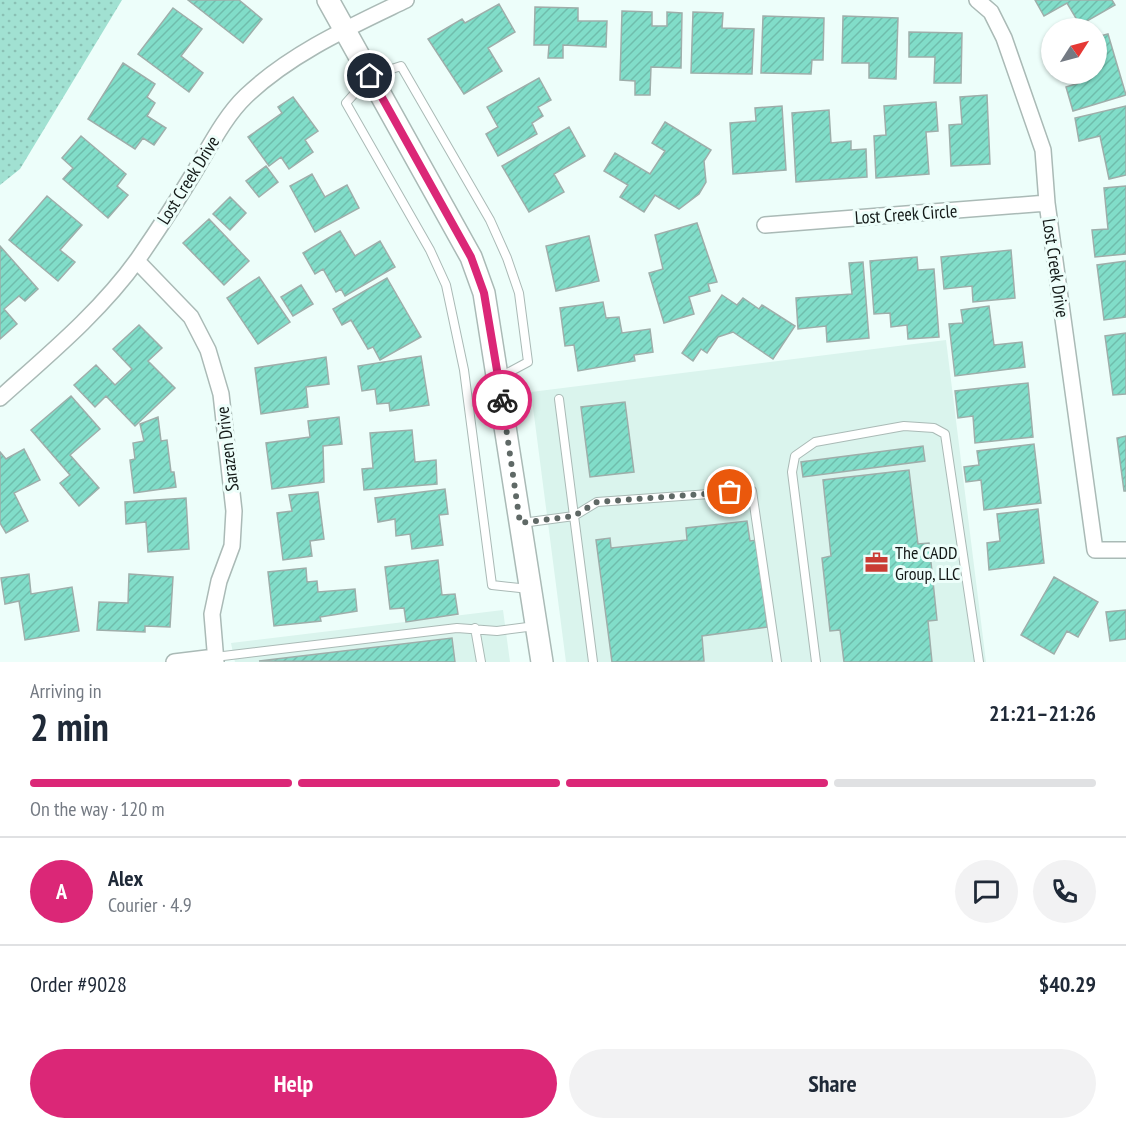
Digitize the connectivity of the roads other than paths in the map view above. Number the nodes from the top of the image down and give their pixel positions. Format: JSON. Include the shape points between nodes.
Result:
{"nodes":[{"id":1,"x":328,"y":0,"type":"edge"},
{"id":2,"x":406,"y":0,"type":"edge"},
{"id":3,"x":977,"y":0,"type":"edge"},
{"id":4,"x":343,"y":31,"type":"junction"},
{"id":5,"x":370,"y":76,"type":"junction"},
{"id":6,"x":1047,"y":203,"type":"junction"},
{"id":7,"x":765,"y":225,"type":"dead end"},
{"id":8,"x":137,"y":261,"type":"junction"},
{"id":9,"x":498,"y":378,"type":"junction"},
{"id":10,"x":0,"y":398,"type":"edge"},
{"id":11,"x":559,"y":399,"type":"dead end"},
{"id":12,"x":574,"y":516,"type":"junction"},
{"id":13,"x":520,"y":523,"type":"junction"},
{"id":14,"x":1126,"y":550,"type":"edge"},
{"id":15,"x":531,"y":590,"type":"junction"},
{"id":16,"x":537,"y":626,"type":"junction"},
{"id":17,"x":475,"y":628,"type":"junction"},
{"id":18,"x":247,"y":658,"type":"edge"},
{"id":19,"x":216,"y":659,"type":"edge"},
{"id":20,"x":174,"y":662,"type":"edge"},
{"id":21,"x":481,"y":662,"type":"edge"},
{"id":22,"x":542,"y":662,"type":"edge"},
{"id":23,"x":592,"y":662,"type":"edge"},
{"id":24,"x":777,"y":662,"type":"edge"},
{"id":25,"x":816,"y":662,"type":"edge"},
{"id":26,"x":979,"y":662,"type":"edge"}],
"edges":[{"from":1,"to":4,"type":"street"},
{"from":2,"to":4,"type":"street","name":"Lost Creek Drive"},
{"from":3,"to":6,"type":"street","name":"Lost Creek Drive","via":[[991,12],[1012,60],[1043,150]]},
{"from":4,"to":5,"type":"street"},
{"from":4,"to":8,"type":"street","name":"Lost Creek Drive","via":[[288,64],[246,96],[219,130]]},
{"from":5,"to":9,"type":"street","via":[[471,257],[484,293]]},
{"from":5,"to":9,"type":"lane","via":[[401,66],[490,220],[507,258],[519,293],[528,362]]},
{"from":5,"to":15,"type":"lane","via":[[346,102],[446,285],[464,370],[492,585]]},
{"from":6,"to":7,"type":"street","name":"Lost Creek Circle"},
{"from":6,"to":14,"type":"street","name":"Lost Creek Drive","via":[[1095,550]]},
{"from":8,"to":10,"type":"street","name":"Lost Creek Drive","via":[[92,312]]},
{"from":8,"to":19,"type":"street","name":"Sarazen Drive","via":[[191,317],[208,350],[221,394],[234,511],[232,546],[212,614]]},
{"from":9,"to":13,"type":"street"},
{"from":11,"to":12,"type":"lane"},
{"from":12,"to":13,"type":"lane"},
{"from":12,"to":23,"type":"lane"},
{"from":12,"to":24,"type":"lane","via":[[597,502],[752,491]]},
{"from":13,"to":15,"type":"street"},
{"from":15,"to":16,"type":"street"},
{"from":16,"to":17,"type":"lane","via":[[497,631]]},
{"from":16,"to":22,"type":"street"},
{"from":17,"to":18,"type":"lane"},
{"from":17,"to":21,"type":"lane"},
{"from":18,"to":19,"type":"lane"},
{"from":19,"to":20,"type":"street"},
{"from":25,"to":26,"type":"lane","via":[[792,472],[795,456],[815,442],[904,426],[934,428],[945,434]]}]}
